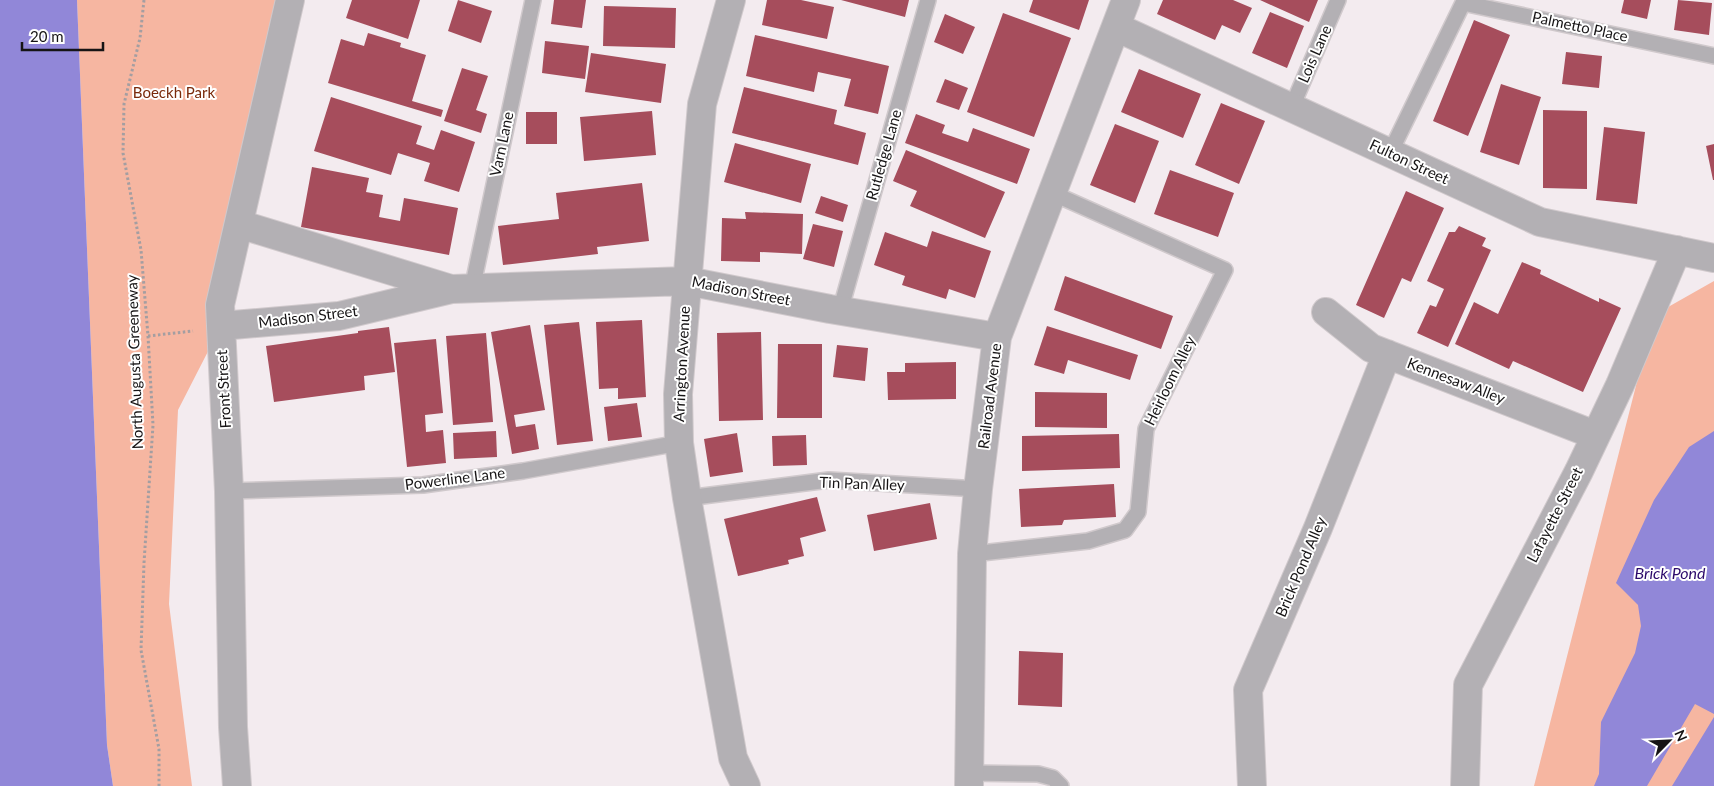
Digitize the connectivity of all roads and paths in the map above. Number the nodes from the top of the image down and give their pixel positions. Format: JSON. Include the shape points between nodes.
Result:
{"nodes":[{"id":1,"x":144,"y":0,"type":"edge"},
{"id":2,"x":290,"y":0,"type":"edge"},
{"id":3,"x":533,"y":0,"type":"edge"},
{"id":4,"x":731,"y":0,"type":"edge"},
{"id":5,"x":928,"y":0,"type":"edge"},
{"id":6,"x":1126,"y":0,"type":"edge"},
{"id":7,"x":1338,"y":0,"type":"edge"},
{"id":8,"x":1116,"y":27,"type":"junction"},
{"id":9,"x":1714,"y":56,"type":"edge"},
{"id":10,"x":1291,"y":109,"type":"junction"},
{"id":11,"x":1390,"y":153,"type":"junction"},
{"id":12,"x":1052,"y":193,"type":"junction"},
{"id":13,"x":239,"y":224,"type":"junction"},
{"id":14,"x":1678,"y":250,"type":"junction"},
{"id":15,"x":1714,"y":258,"type":"edge"},
{"id":16,"x":687,"y":280,"type":"junction"},
{"id":17,"x":462,"y":289,"type":"junction"},
{"id":18,"x":840,"y":311,"type":"junction"},
{"id":19,"x":1326,"y":312,"type":"dead end"},
{"id":20,"x":221,"y":326,"type":"junction"},
{"id":21,"x":148,"y":336,"type":"junction"},
{"id":22,"x":997,"y":338,"type":"junction"},
{"id":23,"x":1387,"y":354,"type":"junction"},
{"id":24,"x":1595,"y":436,"type":"junction"},
{"id":25,"x":679,"y":443,"type":"junction"},
{"id":26,"x":978,"y":489,"type":"junction"},
{"id":27,"x":229,"y":491,"type":"junction"},
{"id":28,"x":687,"y":498,"type":"junction"},
{"id":29,"x":972,"y":554,"type":"junction"},
{"id":30,"x":969,"y":779,"type":"edge"},
{"id":31,"x":160,"y":786,"type":"edge"},
{"id":32,"x":237,"y":786,"type":"edge"},
{"id":33,"x":746,"y":786,"type":"edge"},
{"id":34,"x":1061,"y":786,"type":"edge"},
{"id":35,"x":1252,"y":786,"type":"edge"},
{"id":36,"x":1465,"y":786,"type":"edge"}],
"edges":[{"from":1,"to":21,"type":"path","name":"North Augusta Greeneway","via":[[140,38],[124,104],[123,153],[141,250]]},
{"from":2,"to":13,"type":"street","name":"Front Street"},
{"from":3,"to":17,"type":"lane","name":"Varn Lane"},
{"from":4,"to":16,"type":"street","name":"Arrington Avenue","via":[[702,104]]},
{"from":5,"to":18,"type":"lane","name":"Rutledge Lane"},
{"from":6,"to":8,"type":"street","name":"Railroad Avenue"},
{"from":7,"to":10,"type":"lane","name":"Lois Lane"},
{"from":8,"to":10,"type":"street","name":"Fulton Street"},
{"from":8,"to":12,"type":"street","name":"Railroad Avenue"},
{"from":9,"to":11,"type":"lane","name":"Palmetto Place","via":[[1463,3]]},
{"from":10,"to":11,"type":"street","name":"Fulton Street"},
{"from":11,"to":14,"type":"street","name":"Fulton Street","via":[[1540,222]]},
{"from":12,"to":22,"type":"street","name":"Railroad Avenue"},
{"from":12,"to":29,"type":"lane","name":"Heirloom Alley","via":[[1225,270],[1146,429],[1138,512],[1125,530],[1088,541]]},
{"from":13,"to":17,"type":"street","name":"Madison Street"},
{"from":13,"to":20,"type":"street","name":"Front Street","via":[[220,305]]},
{"from":14,"to":15,"type":"street","name":"Fulton Street"},
{"from":14,"to":24,"type":"street","name":"Lafayette Street"},
{"from":16,"to":17,"type":"street","name":"Madison Street"},
{"from":16,"to":18,"type":"street","name":"Madison Street"},
{"from":16,"to":25,"type":"street","name":"Arrington Avenue","via":[[678,394]]},
{"from":17,"to":20,"type":"street","name":"Madison Street","via":[[339,316]]},
{"from":18,"to":22,"type":"street","name":"Madison Street"},
{"from":19,"to":23,"type":"street","name":"Kennesaw Alley","via":[[1371,348]]},
{"from":20,"to":21,"type":"path"},
{"from":20,"to":27,"type":"street","name":"Front Street"},
{"from":21,"to":31,"type":"path","name":"North Augusta Greeneway","via":[[153,425],[141,650],[159,749]]},
{"from":22,"to":26,"type":"street","name":"Railroad Avenue"},
{"from":23,"to":24,"type":"street","name":"Kennesaw Alley"},
{"from":23,"to":35,"type":"street","name":"Brick Pond Alley","via":[[1318,528],[1248,690]]},
{"from":24,"to":36,"type":"street","name":"Lafayette Street","via":[[1468,685]]},
{"from":25,"to":27,"type":"lane","name":"Powerline Lane","via":[[423,485]]},
{"from":25,"to":28,"type":"street","name":"Arrington Avenue"},
{"from":26,"to":28,"type":"lane","name":"Tin Pan Alley","via":[[828,480]]},
{"from":26,"to":29,"type":"street","name":"Railroad Avenue"},
{"from":27,"to":32,"type":"street","name":"Front Street"},
{"from":28,"to":33,"type":"street","name":"Arrington Avenue","via":[[733,758]]},
{"from":29,"to":30,"type":"street","name":"Railroad Avenue"},
{"from":30,"to":34,"type":"lane","via":[[1038,774],[1054,778]]}]}
